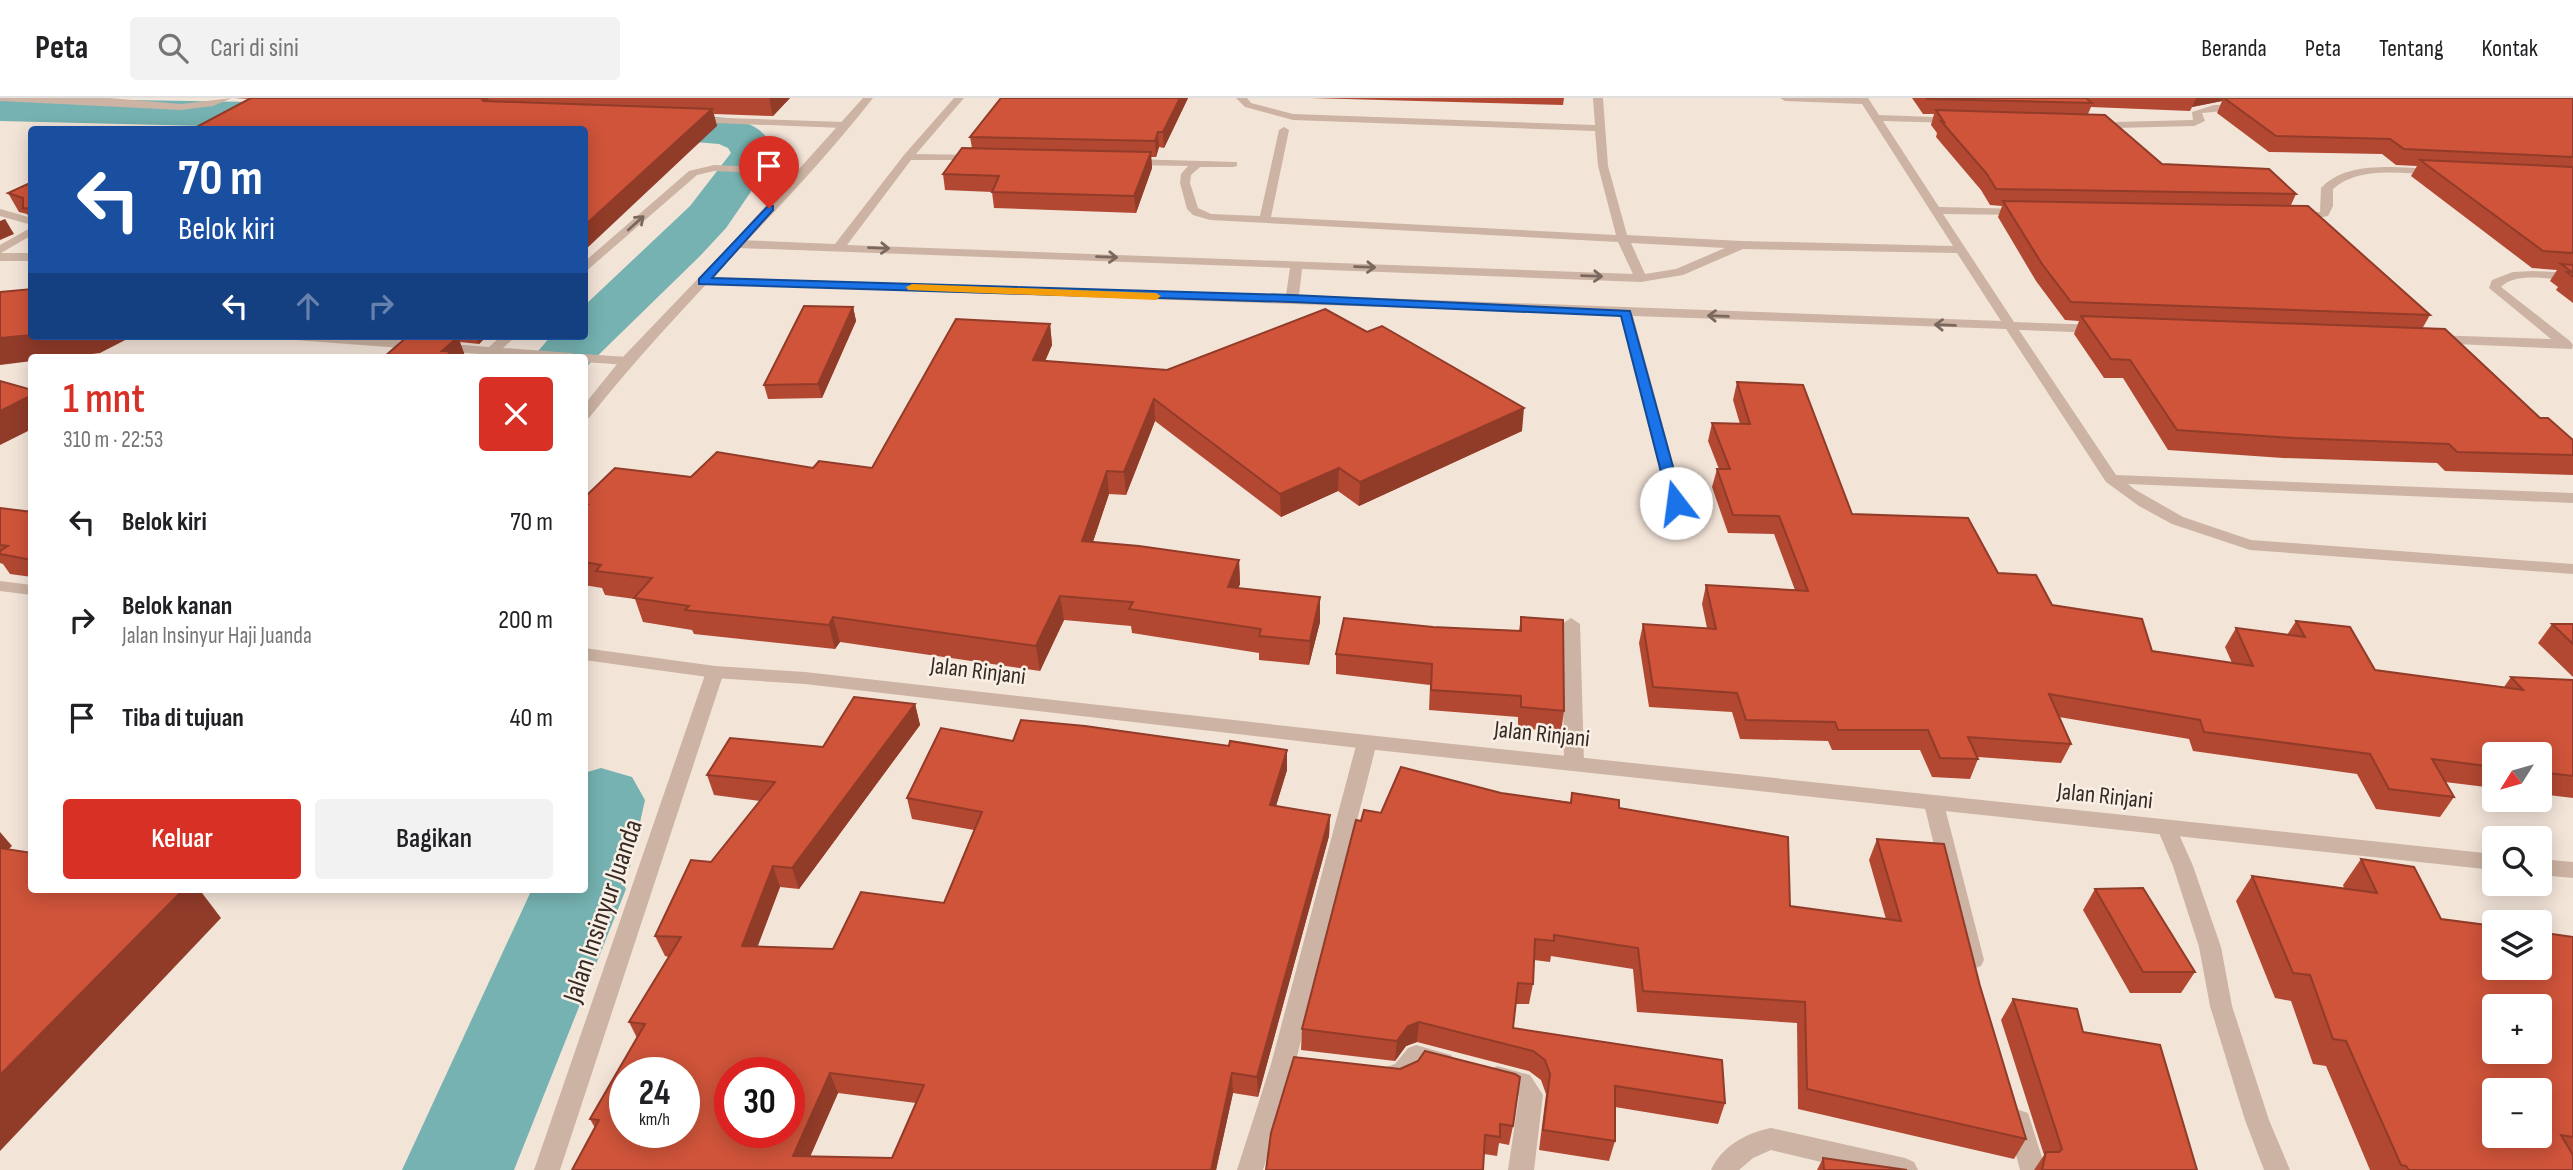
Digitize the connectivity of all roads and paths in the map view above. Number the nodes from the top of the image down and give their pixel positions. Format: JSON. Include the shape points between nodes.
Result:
{"nodes":[{"id":1,"x":0,"y":98,"type":"edge"},
{"id":2,"x":227,"y":98,"type":"edge"},
{"id":3,"x":869,"y":98,"type":"edge"},
{"id":4,"x":958,"y":98,"type":"edge"},
{"id":5,"x":1241,"y":98,"type":"edge"},
{"id":6,"x":1598,"y":98,"type":"edge"},
{"id":7,"x":1785,"y":98,"type":"edge"},
{"id":8,"x":1864,"y":99,"type":"edge"},
{"id":9,"x":100,"y":100,"type":"edge"},
{"id":10,"x":2250,"y":107,"type":"edge"},
{"id":11,"x":1876,"y":118,"type":"junction"},
{"id":12,"x":681,"y":120,"type":"edge"},
{"id":13,"x":1969,"y":121,"type":"edge"},
{"id":14,"x":843,"y":125,"type":"junction"},
{"id":15,"x":2103,"y":125,"type":"edge"},
{"id":16,"x":2116,"y":125,"type":"junction"},
{"id":17,"x":1601,"y":128,"type":"junction"},
{"id":18,"x":1284,"y":130,"type":"dead end"},
{"id":19,"x":2125,"y":135,"type":"edge"},
{"id":20,"x":908,"y":157,"type":"junction"},
{"id":21,"x":991,"y":159,"type":"edge"},
{"id":22,"x":1115,"y":161,"type":"edge"},
{"id":23,"x":1198,"y":163,"type":"junction"},
{"id":24,"x":1233,"y":164,"type":"dead end"},
{"id":25,"x":800,"y":172,"type":"junction"},
{"id":26,"x":2453,"y":173,"type":"edge"},
{"id":27,"x":1935,"y":210,"type":"junction"},
{"id":28,"x":0,"y":212,"type":"edge"},
{"id":29,"x":2031,"y":212,"type":"edge"},
{"id":30,"x":2278,"y":216,"type":"edge"},
{"id":31,"x":1265,"y":219,"type":"junction"},
{"id":32,"x":28,"y":221,"type":"edge"},
{"id":33,"x":28,"y":232,"type":"edge"},
{"id":34,"x":1622,"y":237,"type":"junction"},
{"id":35,"x":738,"y":244,"type":"junction"},
{"id":36,"x":1741,"y":245,"type":"junction"},
{"id":37,"x":840,"y":246,"type":"junction"},
{"id":38,"x":0,"y":250,"type":"edge"},
{"id":39,"x":1962,"y":250,"type":"junction"},
{"id":40,"x":0,"y":257,"type":"edge"},
{"id":41,"x":28,"y":257,"type":"edge"},
{"id":42,"x":1297,"y":264,"type":"junction"},
{"id":43,"x":588,"y":265,"type":"edge"},
{"id":44,"x":2573,"y":277,"type":"edge"},
{"id":45,"x":1641,"y":278,"type":"junction"},
{"id":46,"x":703,"y":281,"type":"junction"},
{"id":47,"x":1292,"y":299,"type":"junction"},
{"id":48,"x":1626,"y":313,"type":"junction"},
{"id":49,"x":2013,"y":327,"type":"junction"},
{"id":50,"x":2109,"y":330,"type":"edge"},
{"id":51,"x":2423,"y":339,"type":"edge"},
{"id":52,"x":352,"y":340,"type":"edge"},
{"id":53,"x":504,"y":340,"type":"edge"},
{"id":54,"x":2569,"y":347,"type":"edge"},
{"id":55,"x":493,"y":350,"type":"junction"},
{"id":56,"x":537,"y":354,"type":"edge"},
{"id":57,"x":588,"y":358,"type":"edge"},
{"id":58,"x":627,"y":361,"type":"junction"},
{"id":59,"x":588,"y":410,"type":"edge"},
{"id":60,"x":2111,"y":478,"type":"junction"},
{"id":61,"x":2573,"y":498,"type":"edge"},
{"id":62,"x":1676,"y":503,"type":"dead end"},
{"id":63,"x":2573,"y":569,"type":"edge"},
{"id":64,"x":0,"y":586,"type":"edge"},
{"id":65,"x":28,"y":590,"type":"edge"},
{"id":66,"x":1571,"y":624,"type":"dead end"},
{"id":67,"x":588,"y":655,"type":"edge"},
{"id":68,"x":715,"y":672,"type":"junction"},
{"id":69,"x":1367,"y":742,"type":"junction"},
{"id":70,"x":1574,"y":764,"type":"junction"},
{"id":71,"x":1934,"y":804,"type":"junction"},
{"id":72,"x":2167,"y":828,"type":"junction"},
{"id":73,"x":2482,"y":861,"type":"edge"},
{"id":74,"x":2552,"y":868,"type":"edge"},
{"id":75,"x":2573,"y":870,"type":"edge"},
{"id":76,"x":1978,"y":980,"type":"edge"},
{"id":77,"x":1283,"y":1064,"type":"junction"},
{"id":78,"x":1312,"y":1064,"type":"edge"},
{"id":79,"x":1371,"y":1073,"type":"edge"},
{"id":80,"x":2011,"y":1095,"type":"edge"},
{"id":81,"x":547,"y":1170,"type":"edge"},
{"id":82,"x":1250,"y":1170,"type":"edge"},
{"id":83,"x":1521,"y":1170,"type":"edge"},
{"id":84,"x":1724,"y":1170,"type":"edge"},
{"id":85,"x":1905,"y":1170,"type":"edge"},
{"id":86,"x":2032,"y":1170,"type":"edge"},
{"id":87,"x":2277,"y":1170,"type":"edge"}],
"edges":[{"from":1,"to":9,"type":"street"},
{"from":2,"to":9,"type":"street","via":[[191,106]]},
{"from":3,"to":14,"type":"street"},
{"from":4,"to":20,"type":"street"},
{"from":5,"to":17,"type":"street","via":[[1248,106],[1293,117]]},
{"from":6,"to":17,"type":"street"},
{"from":7,"to":8,"type":"street"},
{"from":8,"to":11,"type":"street"},
{"from":10,"to":16,"type":"street","via":[[2201,110],[2197,112],[2200,121],[2194,123]]},
{"from":11,"to":13,"type":"street"},
{"from":11,"to":27,"type":"street"},
{"from":12,"to":14,"type":"street"},
{"from":14,"to":25,"type":"street"},
{"from":15,"to":16,"type":"street"},
{"from":16,"to":19,"type":"street"},
{"from":17,"to":34,"type":"street","via":[[1603,166]]},
{"from":18,"to":31,"type":"street"},
{"from":20,"to":21,"type":"street"},
{"from":20,"to":37,"type":"street"},
{"from":22,"to":23,"type":"street"},
{"from":23,"to":24,"type":"street"},
{"from":23,"to":31,"type":"street","via":[[1186,174],[1185,183],[1197,213]]},
{"from":25,"to":35,"type":"street"},
{"from":43,"to":25,"type":"street","one_way":true,"via":[[693,173],[725,168]]},
{"from":26,"to":30,"type":"street","via":[[2353,172],[2336,178],[2327,188],[2326,213],[2319,217]]},
{"from":27,"to":29,"type":"street"},
{"from":27,"to":39,"type":"street"},
{"from":28,"to":32,"type":"street"},
{"from":31,"to":34,"type":"street"},
{"from":33,"to":38,"type":"street"},
{"from":34,"to":36,"type":"street"},
{"from":34,"to":45,"type":"street"},
{"from":35,"to":37,"type":"street"},
{"from":35,"to":46,"type":"street"},
{"from":36,"to":39,"type":"street"},
{"from":36,"to":45,"type":"street","via":[[1679,272]]},
{"from":37,"to":42,"type":"street","one_way":true},
{"from":39,"to":49,"type":"street"},
{"from":40,"to":41,"type":"street"},
{"from":42,"to":45,"type":"street","one_way":true},
{"from":42,"to":47,"type":"street"},
{"from":44,"to":54,"type":"street","via":[[2519,275],[2502,278],[2495,288]]},
{"from":46,"to":47,"type":"street"},
{"from":46,"to":58,"type":"street"},
{"from":47,"to":48,"type":"street"},
{"from":49,"to":48,"type":"street","one_way":true},
{"from":48,"to":62,"type":"street"},
{"from":49,"to":50,"type":"street"},
{"from":49,"to":60,"type":"street"},
{"from":51,"to":54,"type":"street"},
{"from":52,"to":55,"type":"street"},
{"from":53,"to":55,"type":"street"},
{"from":55,"to":56,"type":"street"},
{"from":57,"to":58,"type":"street"},
{"from":58,"to":59,"type":"street"},
{"from":60,"to":61,"type":"street"},
{"from":60,"to":63,"type":"street","via":[[2169,517],[2206,534],[2250,545]]},
{"from":64,"to":65,"type":"street"},
{"from":66,"to":70,"type":"street"},
{"from":67,"to":68,"type":"street","name":"Jalan Rinjani"},
{"from":68,"to":69,"type":"street","name":"Jalan Rinjani","via":[[805,678]]},
{"from":68,"to":81,"type":"street","name":"Jalan Insinyur Juanda"},
{"from":69,"to":70,"type":"street","name":"Jalan Rinjani"},
{"from":69,"to":77,"type":"street"},
{"from":70,"to":71,"type":"street","name":"Jalan Rinjani"},
{"from":71,"to":72,"type":"street","name":"Jalan Rinjani"},
{"from":71,"to":76,"type":"street"},
{"from":72,"to":73,"type":"street","name":"Jalan Rinjani"},
{"from":72,"to":87,"type":"street","via":[[2210,947],[2221,1006]]},
{"from":74,"to":75,"type":"street"},
{"from":77,"to":78,"type":"street"},
{"from":77,"to":82,"type":"street"},
{"from":79,"to":83,"type":"street","via":[[1399,1075],[1416,1055],[1520,1081],[1530,1090],[1531,1108]]},
{"from":80,"to":86,"type":"street"},
{"from":84,"to":85,"type":"street","via":[[1751,1147],[1771,1139]]}]}
